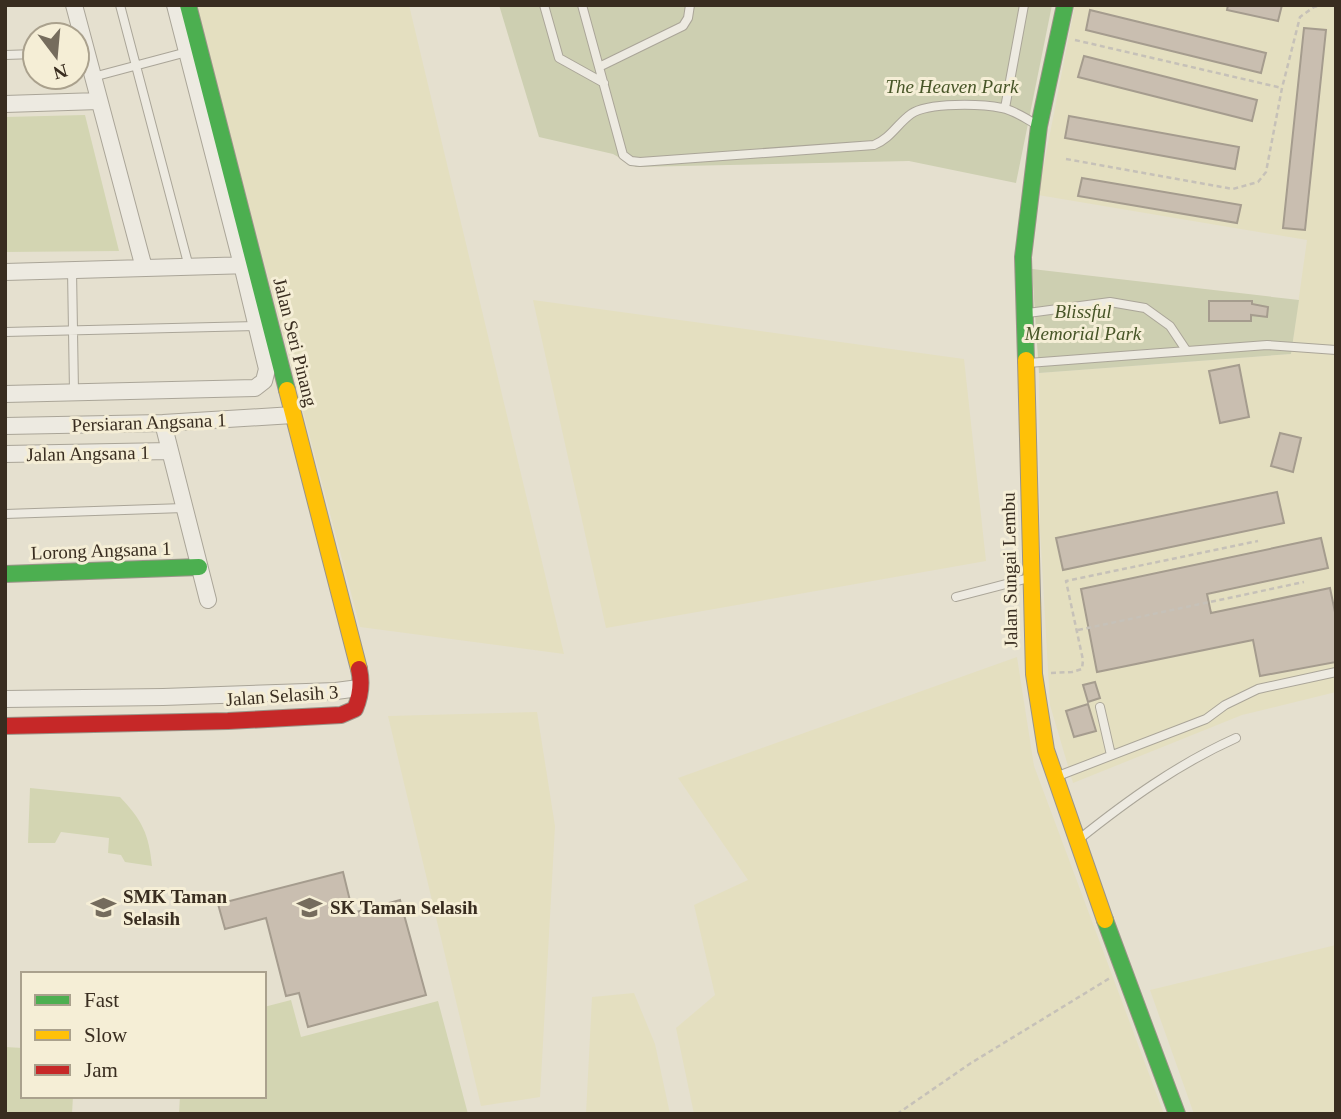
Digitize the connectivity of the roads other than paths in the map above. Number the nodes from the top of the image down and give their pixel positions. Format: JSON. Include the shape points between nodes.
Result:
{"nodes":[{"id":1,"x":120,"y":5,"type":"edge"},
{"id":2,"x":175,"y":5,"type":"edge"},
{"id":3,"x":188,"y":5,"type":"edge"},
{"id":4,"x":544,"y":5,"type":"edge"},
{"id":5,"x":582,"y":5,"type":"edge"},
{"id":6,"x":690,"y":5,"type":"edge"},
{"id":7,"x":1024,"y":5,"type":"edge"},
{"id":8,"x":1065,"y":5,"type":"edge"},
{"id":9,"x":187,"y":52,"type":"junction"},
{"id":10,"x":136,"y":65,"type":"junction"},
{"id":11,"x":599,"y":67,"type":"junction"},
{"id":12,"x":91,"y":73,"type":"edge"},
{"id":13,"x":93,"y":77,"type":"junction"},
{"id":14,"x":604,"y":83,"type":"junction"},
{"id":15,"x":99,"y":101,"type":"junction"},
{"id":16,"x":5,"y":104,"type":"edge"},
{"id":17,"x":1005,"y":108,"type":"junction"},
{"id":18,"x":1039,"y":126,"type":"junction"},
{"id":19,"x":249,"y":265,"type":"junction"},
{"id":20,"x":189,"y":267,"type":"junction"},
{"id":21,"x":144,"y":268,"type":"junction"},
{"id":22,"x":72,"y":270,"type":"junction"},
{"id":23,"x":5,"y":272,"type":"edge"},
{"id":24,"x":1025,"y":313,"type":"junction"},
{"id":25,"x":257,"y":326,"type":"junction"},
{"id":26,"x":73,"y":331,"type":"junction"},
{"id":27,"x":5,"y":332,"type":"edge"},
{"id":28,"x":1336,"y":350,"type":"edge"},
{"id":29,"x":1186,"y":351,"type":"junction"},
{"id":30,"x":1027,"y":363,"type":"junction"},
{"id":31,"x":74,"y":392,"type":"junction"},
{"id":32,"x":5,"y":394,"type":"edge"},
{"id":33,"x":293,"y":415,"type":"junction"},
{"id":34,"x":163,"y":423,"type":"junction"},
{"id":35,"x":5,"y":426,"type":"edge"},
{"id":36,"x":170,"y":451,"type":"junction"},
{"id":37,"x":5,"y":454,"type":"edge"},
{"id":38,"x":184,"y":508,"type":"junction"},
{"id":39,"x":5,"y":514,"type":"edge"},
{"id":40,"x":199,"y":567,"type":"junction"},
{"id":41,"x":5,"y":574,"type":"edge"},
{"id":42,"x":1032,"y":577,"type":"junction"},
{"id":43,"x":956,"y":597,"type":"dead end"},
{"id":44,"x":208,"y":600,"type":"dead end"},
{"id":45,"x":1336,"y":672,"type":"edge"},
{"id":46,"x":359,"y":688,"type":"junction"},
{"id":47,"x":5,"y":699,"type":"edge"},
{"id":48,"x":1100,"y":708,"type":"dead end"},
{"id":49,"x":5,"y":726,"type":"edge"},
{"id":50,"x":1236,"y":738,"type":"dead end"},
{"id":51,"x":1111,"y":755,"type":"junction"},
{"id":52,"x":1056,"y":777,"type":"junction"},
{"id":53,"x":1076,"y":841,"type":"junction"},
{"id":54,"x":1177,"y":1114,"type":"edge"}],
"edges":[{"from":1,"to":10,"type":"lane"},
{"from":2,"to":9,"type":"street","name":"Jalan Seri Pinang"},
{"from":3,"to":19,"type":"street","name":"Jalan Seri Pinang"},
{"from":4,"to":14,"type":"lane","via":[[559,58]]},
{"from":5,"to":11,"type":"lane"},
{"from":6,"to":11,"type":"lane","via":[[683,26]]},
{"from":7,"to":17,"type":"lane"},
{"from":8,"to":18,"type":"street","name":"Jalan Sungai Lembu"},
{"from":9,"to":10,"type":"lane"},
{"from":9,"to":19,"type":"street","name":"Jalan Seri Pinang"},
{"from":10,"to":13,"type":"lane"},
{"from":10,"to":20,"type":"lane"},
{"from":11,"to":14,"type":"lane"},
{"from":12,"to":13,"type":"street"},
{"from":13,"to":15,"type":"street"},
{"from":14,"to":17,"type":"lane","via":[[623,155],[640,162],[874,145],[926,107]]},
{"from":15,"to":16,"type":"street"},
{"from":15,"to":21,"type":"street"},
{"from":17,"to":18,"type":"lane"},
{"from":18,"to":24,"type":"street","name":"Jalan Sungai Lembu","via":[[1023,257]]},
{"from":19,"to":20,"type":"street"},
{"from":19,"to":25,"type":"street","name":"Jalan Seri Pinang"},
{"from":19,"to":33,"type":"street","name":"Jalan Seri Pinang"},
{"from":20,"to":21,"type":"street"},
{"from":21,"to":22,"type":"street"},
{"from":22,"to":23,"type":"street"},
{"from":22,"to":26,"type":"lane"},
{"from":24,"to":29,"type":"lane","via":[[1110,302],[1145,308],[1170,326]]},
{"from":24,"to":30,"type":"street","name":"Jalan Sungai Lembu"},
{"from":25,"to":26,"type":"lane"},
{"from":25,"to":31,"type":"street","name":"Jalan Seri Pinang","via":[[267,369],[264,381],[255,388]]},
{"from":26,"to":27,"type":"lane"},
{"from":26,"to":31,"type":"lane"},
{"from":28,"to":29,"type":"lane","via":[[1267,345]]},
{"from":29,"to":30,"type":"lane"},
{"from":30,"to":42,"type":"street","name":"Jalan Sungai Lembu"},
{"from":31,"to":32,"type":"street","name":"Jalan Seri Pinang"},
{"from":33,"to":34,"type":"street","name":"Persiaran Angsana 1"},
{"from":33,"to":46,"type":"street","name":"Jalan Seri Pinang","via":[[361,676]]},
{"from":34,"to":35,"type":"street","name":"Persiaran Angsana 1"},
{"from":34,"to":36,"type":"street"},
{"from":36,"to":37,"type":"street","name":"Jalan Angsana 1"},
{"from":36,"to":38,"type":"street"},
{"from":38,"to":39,"type":"lane"},
{"from":38,"to":40,"type":"street"},
{"from":40,"to":41,"type":"street","name":"Lorong Angsana 1"},
{"from":40,"to":44,"type":"street"},
{"from":42,"to":43,"type":"lane"},
{"from":42,"to":52,"type":"street","name":"Jalan Sungai Lembu","via":[[1034,674],[1046,750]]},
{"from":45,"to":51,"type":"lane","via":[[1258,689],[1206,719]]},
{"from":46,"to":47,"type":"street","name":"Jalan Selasih 3"},
{"from":46,"to":49,"type":"street","name":"Jalan Selasih 3","via":[[355,709],[341,715]]},
{"from":48,"to":51,"type":"lane"},
{"from":50,"to":53,"type":"lane","via":[[1164,776]]},
{"from":51,"to":52,"type":"lane"},
{"from":52,"to":53,"type":"street","name":"Jalan Sungai Lembu"},
{"from":53,"to":54,"type":"street","name":"Jalan Sungai Lembu"}]}
